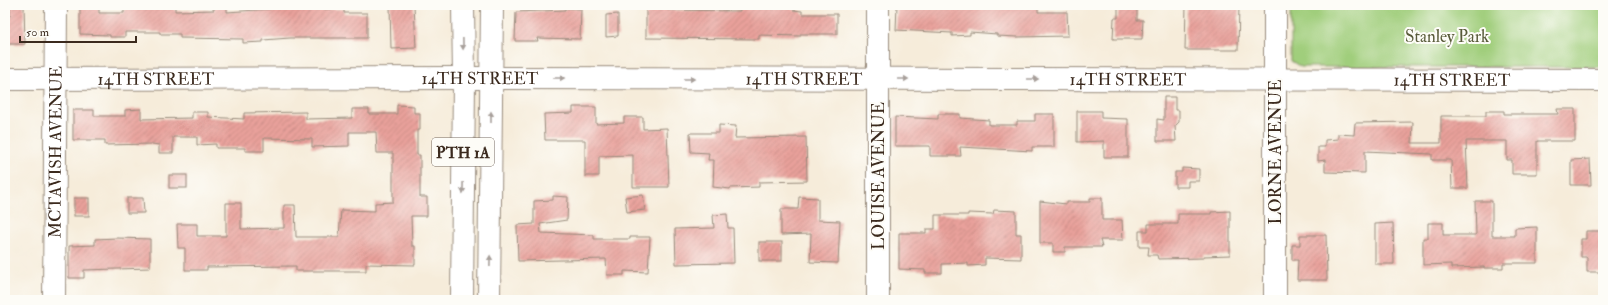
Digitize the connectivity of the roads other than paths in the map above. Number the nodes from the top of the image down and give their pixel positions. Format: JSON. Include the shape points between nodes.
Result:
{"nodes":[{"id":1,"x":56,"y":5,"type":"edge"},
{"id":2,"x":463,"y":5,"type":"edge"},
{"id":3,"x":492,"y":5,"type":"edge"},
{"id":4,"x":878,"y":5,"type":"edge"},
{"id":5,"x":1275,"y":5,"type":"edge"},
{"id":6,"x":464,"y":78,"type":"junction"},
{"id":7,"x":492,"y":78,"type":"junction"},
{"id":8,"x":5,"y":79,"type":"edge"},
{"id":9,"x":56,"y":79,"type":"junction"},
{"id":10,"x":878,"y":79,"type":"junction"},
{"id":11,"x":1275,"y":80,"type":"junction"},
{"id":12,"x":1603,"y":80,"type":"edge"},
{"id":13,"x":54,"y":300,"type":"edge"},
{"id":14,"x":462,"y":300,"type":"edge"},
{"id":15,"x":490,"y":300,"type":"edge"},
{"id":16,"x":878,"y":300,"type":"edge"},
{"id":17,"x":1275,"y":300,"type":"edge"}],
"edges":[{"from":1,"to":9,"type":"street","name":"MCTAVISH AVENUE"},
{"from":2,"to":6,"type":"street","number":"PTH 1A","one_way":true},
{"from":3,"to":7,"type":"street","number":"PTH 1A"},
{"from":4,"to":10,"type":"street","name":"LOUISE AVENUE"},
{"from":5,"to":11,"type":"street","name":"LORNE AVENUE"},
{"from":6,"to":7,"type":"street","name":"14TH STREET"},
{"from":6,"to":9,"type":"street","name":"14TH STREET"},
{"from":6,"to":14,"type":"street","number":"PTH 1A","one_way":true},
{"from":7,"to":10,"type":"street","name":"14TH STREET","one_way":true},
{"from":15,"to":7,"type":"street","number":"PTH 1A","one_way":true},
{"from":8,"to":9,"type":"street","name":"14TH STREET"},
{"from":9,"to":13,"type":"street","name":"MCTAVISH AVENUE"},
{"from":10,"to":11,"type":"street","name":"14TH STREET","one_way":true},
{"from":10,"to":16,"type":"street","name":"LOUISE AVENUE"},
{"from":11,"to":12,"type":"street","name":"14TH STREET"},
{"from":11,"to":17,"type":"street","name":"LORNE AVENUE"}]}
